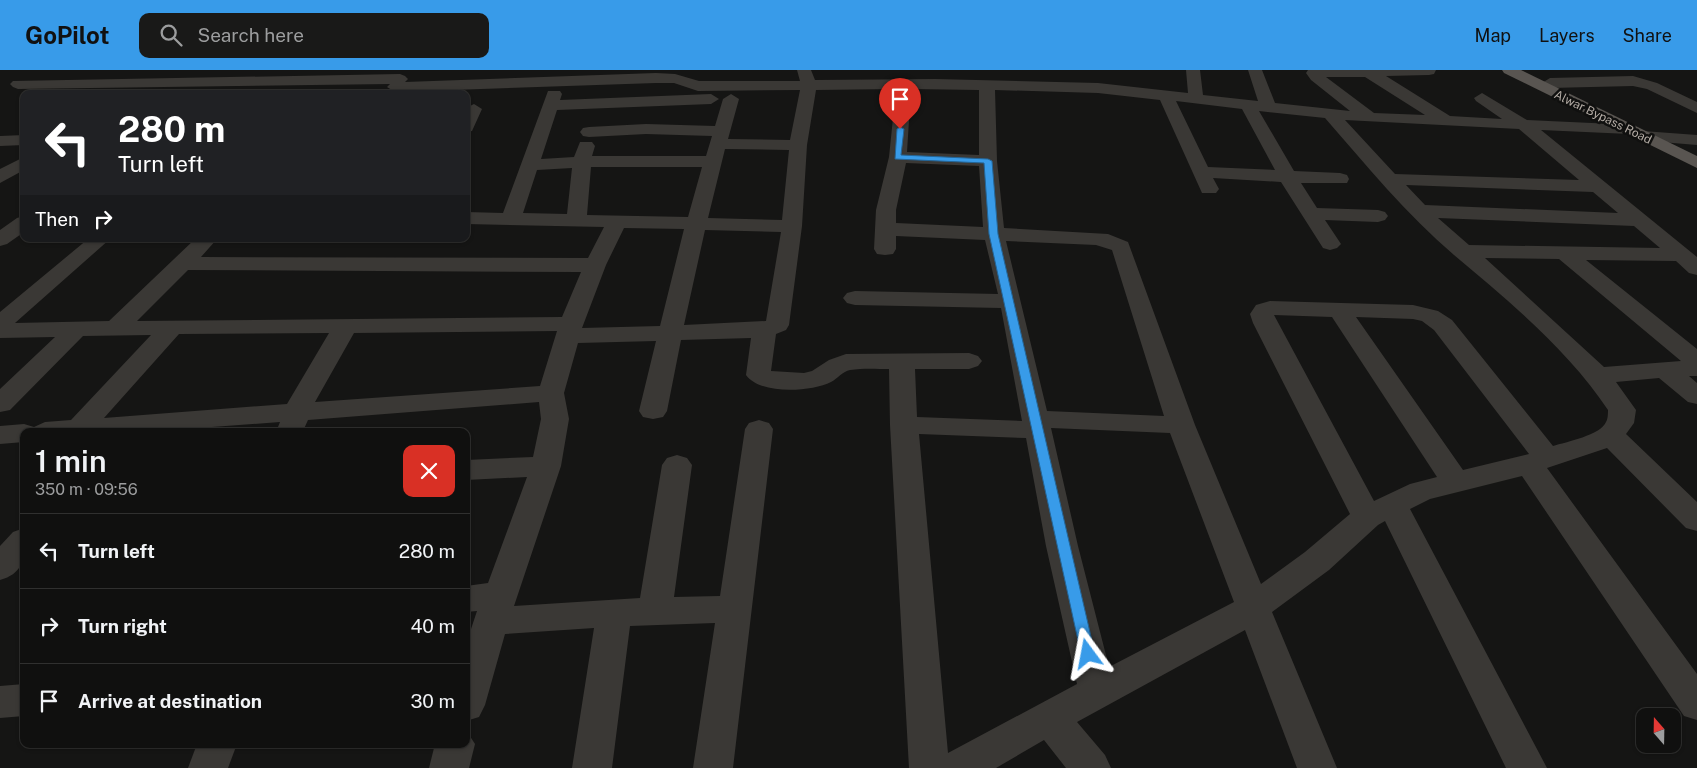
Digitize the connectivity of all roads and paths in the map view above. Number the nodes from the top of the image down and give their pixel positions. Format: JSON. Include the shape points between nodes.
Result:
{"nodes":[{"id":1,"x":66,"y":70,"type":"edge"},
{"id":2,"x":119,"y":70,"type":"edge"},
{"id":3,"x":195,"y":70,"type":"edge"},
{"id":4,"x":266,"y":70,"type":"edge"},
{"id":5,"x":1061,"y":70,"type":"edge"},
{"id":6,"x":1193,"y":70,"type":"edge"},
{"id":7,"x":1255,"y":70,"type":"edge"},
{"id":8,"x":1508,"y":70,"type":"edge"},
{"id":9,"x":1523,"y":70,"type":"edge"},
{"id":10,"x":1367,"y":71,"type":"edge"},
{"id":11,"x":1429,"y":71,"type":"edge"},
{"id":12,"x":680,"y":75,"type":"edge"},
{"id":13,"x":326,"y":76,"type":"edge"},
{"id":14,"x":527,"y":76,"type":"edge"},
{"id":15,"x":874,"y":77,"type":"edge"},
{"id":16,"x":934,"y":77,"type":"edge"},
{"id":17,"x":249,"y":81,"type":"junction"},
{"id":18,"x":171,"y":82,"type":"junction"},
{"id":19,"x":398,"y":82,"type":"edge"},
{"id":20,"x":93,"y":83,"type":"junction"},
{"id":21,"x":1550,"y":83,"type":"junction"},
{"id":22,"x":18,"y":84,"type":"junction"},
{"id":23,"x":741,"y":84,"type":"edge"},
{"id":24,"x":806,"y":84,"type":"edge"},
{"id":25,"x":1,"y":86,"type":"dead end"},
{"id":26,"x":1063,"y":87,"type":"junction"},
{"id":27,"x":82,"y":90,"type":"edge"},
{"id":28,"x":155,"y":90,"type":"edge"},
{"id":29,"x":237,"y":90,"type":"edge"},
{"id":30,"x":305,"y":90,"type":"edge"},
{"id":31,"x":988,"y":90,"type":"edge"},
{"id":32,"x":1165,"y":94,"type":"junction"},
{"id":33,"x":896,"y":96,"type":"junction"},
{"id":34,"x":1196,"y":98,"type":"junction"},
{"id":35,"x":1482,"y":98,"type":"dead end"},
{"id":36,"x":596,"y":103,"type":"junction"},
{"id":37,"x":920,"y":103,"type":"dead end"},
{"id":38,"x":1248,"y":105,"type":"junction"},
{"id":39,"x":1269,"y":108,"type":"junction"},
{"id":40,"x":1697,"y":108,"type":"edge"},
{"id":41,"x":474,"y":109,"type":"dead end"},
{"id":42,"x":1331,"y":115,"type":"junction"},
{"id":43,"x":470,"y":118,"type":"edge"},
{"id":44,"x":1370,"y":118,"type":"junction"},
{"id":45,"x":1448,"y":122,"type":"junction"},
{"id":46,"x":1524,"y":126,"type":"junction"},
{"id":47,"x":589,"y":132,"type":"junction"},
{"id":48,"x":1644,"y":134,"type":"junction"},
{"id":49,"x":20,"y":140,"type":"edge"},
{"id":50,"x":1697,"y":140,"type":"edge"},
{"id":51,"x":0,"y":141,"type":"edge"},
{"id":52,"x":798,"y":145,"type":"junction"},
{"id":53,"x":717,"y":146,"type":"junction"},
{"id":54,"x":898,"y":157,"type":"junction"},
{"id":55,"x":1694,"y":158,"type":"edge"},
{"id":56,"x":988,"y":161,"type":"junction"},
{"id":57,"x":582,"y":162,"type":"junction"},
{"id":58,"x":20,"y":164,"type":"edge"},
{"id":59,"x":529,"y":165,"type":"junction"},
{"id":60,"x":0,"y":177,"type":"edge"},
{"id":61,"x":1288,"y":177,"type":"junction"},
{"id":62,"x":1340,"y":179,"type":"dead end"},
{"id":63,"x":1390,"y":180,"type":"junction"},
{"id":64,"x":1596,"y":186,"type":"junction"},
{"id":65,"x":1418,"y":211,"type":"junction"},
{"id":66,"x":1311,"y":214,"type":"junction"},
{"id":67,"x":1378,"y":216,"type":"dead end"},
{"id":68,"x":470,"y":218,"type":"edge"},
{"id":69,"x":511,"y":218,"type":"junction"},
{"id":70,"x":577,"y":220,"type":"junction"},
{"id":71,"x":1638,"y":220,"type":"junction"},
{"id":72,"x":617,"y":222,"type":"junction"},
{"id":73,"x":697,"y":224,"type":"junction"},
{"id":74,"x":20,"y":225,"type":"edge"},
{"id":75,"x":792,"y":226,"type":"junction"},
{"id":76,"x":994,"y":234,"type":"junction"},
{"id":77,"x":0,"y":240,"type":"edge"},
{"id":78,"x":96,"y":242,"type":"edge"},
{"id":79,"x":204,"y":242,"type":"edge"},
{"id":80,"x":1330,"y":244,"type":"dead end"},
{"id":81,"x":1462,"y":251,"type":"junction"},
{"id":82,"x":1566,"y":254,"type":"junction"},
{"id":83,"x":1687,"y":255,"type":"edge"},
{"id":84,"x":183,"y":263,"type":"junction"},
{"id":85,"x":594,"y":265,"type":"junction"},
{"id":86,"x":855,"y":298,"type":"dead end"},
{"id":87,"x":1010,"y":301,"type":"junction"},
{"id":88,"x":1339,"y":310,"type":"junction"},
{"id":89,"x":0,"y":324,"type":"edge"},
{"id":90,"x":172,"y":327,"type":"junction"},
{"id":91,"x":345,"y":327,"type":"junction"},
{"id":92,"x":116,"y":328,"type":"junction"},
{"id":93,"x":77,"y":329,"type":"junction"},
{"id":94,"x":570,"y":330,"type":"junction"},
{"id":95,"x":766,"y":330,"type":"junction"},
{"id":96,"x":0,"y":331,"type":"edge"},
{"id":97,"x":669,"y":332,"type":"junction"},
{"id":98,"x":902,"y":361,"type":"junction"},
{"id":99,"x":969,"y":361,"type":"dead end"},
{"id":100,"x":1697,"y":362,"type":"edge"},
{"id":101,"x":1697,"y":368,"type":"edge"},
{"id":102,"x":1666,"y":371,"type":"junction"},
{"id":103,"x":1598,"y":375,"type":"junction"},
{"id":104,"x":551,"y":394,"type":"junction"},
{"id":105,"x":1697,"y":396,"type":"edge"},
{"id":106,"x":0,"y":404,"type":"edge"},
{"id":107,"x":653,"y":411,"type":"dead end"},
{"id":108,"x":293,"y":422,"type":"edge"},
{"id":109,"x":1036,"y":424,"type":"junction"},
{"id":110,"x":904,"y":425,"type":"junction"},
{"id":111,"x":1181,"y":425,"type":"junction"},
{"id":112,"x":79,"y":428,"type":"edge"},
{"id":113,"x":123,"y":428,"type":"edge"},
{"id":114,"x":758,"y":428,"type":"dead end"},
{"id":115,"x":20,"y":433,"type":"edge"},
{"id":116,"x":0,"y":435,"type":"edge"},
{"id":117,"x":1611,"y":435,"type":"junction"},
{"id":118,"x":1538,"y":461,"type":"junction"},
{"id":119,"x":677,"y":465,"type":"dead end"},
{"id":120,"x":546,"y":466,"type":"junction"},
{"id":121,"x":470,"y":470,"type":"edge"},
{"id":122,"x":1454,"y":481,"type":"junction"},
{"id":123,"x":1380,"y":510,"type":"junction"},
{"id":124,"x":1697,"y":520,"type":"edge"},
{"id":125,"x":470,"y":600,"type":"edge"},
{"id":126,"x":1254,"y":607,"type":"junction"},
{"id":127,"x":496,"y":608,"type":"junction"},
{"id":128,"x":735,"y":609,"type":"junction"},
{"id":129,"x":655,"y":611,"type":"junction"},
{"id":130,"x":614,"y":613,"type":"junction"},
{"id":131,"x":1097,"y":691,"type":"junction"},
{"id":132,"x":470,"y":692,"type":"edge"},
{"id":133,"x":20,"y":700,"type":"edge"},
{"id":134,"x":0,"y":702,"type":"edge"},
{"id":135,"x":1697,"y":704,"type":"edge"},
{"id":136,"x":1049,"y":717,"type":"junction"},
{"id":137,"x":216,"y":748,"type":"edge"},
{"id":138,"x":454,"y":748,"type":"edge"},
{"id":139,"x":208,"y":768,"type":"edge"},
{"id":140,"x":449,"y":768,"type":"edge"},
{"id":141,"x":592,"y":768,"type":"edge"},
{"id":142,"x":714,"y":768,"type":"edge"},
{"id":143,"x":930,"y":768,"type":"edge"},
{"id":144,"x":959,"y":768,"type":"edge"},
{"id":145,"x":1091,"y":768,"type":"edge"},
{"id":146,"x":1317,"y":768,"type":"edge"},
{"id":147,"x":1528,"y":768,"type":"edge"}],
"edges":[{"from":1,"to":22,"type":"street"},
{"from":2,"to":20,"type":"street"},
{"from":3,"to":18,"type":"street"},
{"from":4,"to":17,"type":"street"},
{"from":5,"to":26,"type":"street"},
{"from":6,"to":34,"type":"street"},
{"from":7,"to":39,"type":"street"},
{"from":8,"to":48,"type":"main road","name":"Alwar Bypass Road"},
{"from":9,"to":21,"type":"main road","name":"Alwar Bypass Road"},
{"from":10,"to":11,"type":"street"},
{"from":10,"to":44,"type":"street","via":[[1313,75]]},
{"from":10,"to":45,"type":"street"},
{"from":12,"to":14,"type":"street","via":[[656,78]]},
{"from":12,"to":23,"type":"street","via":[[698,86]]},
{"from":13,"to":17,"type":"street"},
{"from":13,"to":19,"type":"street"},
{"from":13,"to":30,"type":"street"},
{"from":14,"to":19,"type":"street"},
{"from":15,"to":24,"type":"street"},
{"from":15,"to":33,"type":"street"},
{"from":16,"to":31,"type":"street"},
{"from":16,"to":33,"type":"street"},
{"from":17,"to":18,"type":"street"},
{"from":17,"to":29,"type":"street"},
{"from":18,"to":20,"type":"street"},
{"from":18,"to":28,"type":"street"},
{"from":20,"to":22,"type":"street"},
{"from":20,"to":27,"type":"street"},
{"from":21,"to":40,"type":"street","via":[[1633,81],[1652,86]]},
{"from":21,"to":48,"type":"main road","name":"Alwar Bypass Road"},
{"from":22,"to":25,"type":"street"},
{"from":23,"to":24,"type":"street"},
{"from":23,"to":36,"type":"street"},
{"from":23,"to":53,"type":"street"},
{"from":24,"to":52,"type":"street"},
{"from":26,"to":31,"type":"street"},
{"from":26,"to":32,"type":"street","via":[[1130,84]]},
{"from":31,"to":56,"type":"street"},
{"from":32,"to":34,"type":"street"},
{"from":32,"to":61,"type":"street","via":[[1206,181]]},
{"from":33,"to":37,"type":"street"},
{"from":33,"to":54,"type":"street"},
{"from":34,"to":38,"type":"street"},
{"from":35,"to":46,"type":"street"},
{"from":36,"to":47,"type":"street"},
{"from":36,"to":59,"type":"street","via":[[552,99]]},
{"from":38,"to":39,"type":"street"},
{"from":38,"to":61,"type":"street"},
{"from":39,"to":42,"type":"street"},
{"from":41,"to":43,"type":"street"},
{"from":42,"to":44,"type":"street"},
{"from":42,"to":63,"type":"street"},
{"from":44,"to":45,"type":"street"},
{"from":45,"to":46,"type":"street"},
{"from":46,"to":48,"type":"street"},
{"from":46,"to":64,"type":"street"},
{"from":47,"to":53,"type":"street","via":[[646,129]]},
{"from":47,"to":57,"type":"street"},
{"from":48,"to":50,"type":"street"},
{"from":48,"to":55,"type":"main road","name":"Alwar Bypass Road"},
{"from":49,"to":51,"type":"street"},
{"from":52,"to":53,"type":"street"},
{"from":52,"to":75,"type":"street"},
{"from":53,"to":57,"type":"street"},
{"from":53,"to":73,"type":"street"},
{"from":54,"to":56,"type":"street"},
{"from":54,"to":76,"type":"street","via":[[885,239]]},
{"from":56,"to":76,"type":"street"},
{"from":57,"to":59,"type":"street"},
{"from":57,"to":70,"type":"street"},
{"from":58,"to":60,"type":"street"},
{"from":59,"to":69,"type":"street"},
{"from":61,"to":62,"type":"street"},
{"from":61,"to":66,"type":"street"},
{"from":63,"to":64,"type":"street"},
{"from":63,"to":65,"type":"street"},
{"from":64,"to":71,"type":"street"},
{"from":65,"to":71,"type":"street"},
{"from":65,"to":81,"type":"street"},
{"from":66,"to":67,"type":"street"},
{"from":66,"to":80,"type":"street"},
{"from":68,"to":69,"type":"street"},
{"from":69,"to":70,"type":"street"},
{"from":70,"to":72,"type":"street"},
{"from":71,"to":83,"type":"street"},
{"from":72,"to":73,"type":"street"},
{"from":72,"to":85,"type":"street"},
{"from":73,"to":75,"type":"street"},
{"from":73,"to":97,"type":"street"},
{"from":74,"to":77,"type":"street"},
{"from":75,"to":95,"type":"street","via":[[780,319],[777,325]]},
{"from":76,"to":87,"type":"street"},
{"from":76,"to":111,"type":"street","via":[[1096,238],[1121,246]]},
{"from":78,"to":89,"type":"street"},
{"from":79,"to":84,"type":"street"},
{"from":81,"to":82,"type":"street"},
{"from":81,"to":103,"type":"street","via":[[1509,290]]},
{"from":82,"to":83,"type":"street"},
{"from":82,"to":100,"type":"street"},
{"from":84,"to":85,"type":"street"},
{"from":84,"to":92,"type":"street"},
{"from":85,"to":94,"type":"street"},
{"from":86,"to":87,"type":"street"},
{"from":87,"to":109,"type":"street"},
{"from":88,"to":118,"type":"street","via":[[1413,312],[1430,316],[1443,324]]},
{"from":88,"to":122,"type":"street"},
{"from":88,"to":123,"type":"street","via":[[1270,308],[1262,314]]},
{"from":90,"to":91,"type":"street"},
{"from":90,"to":92,"type":"street"},
{"from":90,"to":112,"type":"street"},
{"from":91,"to":94,"type":"street"},
{"from":91,"to":108,"type":"street"},
{"from":92,"to":93,"type":"street"},
{"from":93,"to":96,"type":"street"},
{"from":93,"to":106,"type":"street"},
{"from":94,"to":97,"type":"street"},
{"from":94,"to":104,"type":"street"},
{"from":95,"to":97,"type":"street"},
{"from":95,"to":98,"type":"street","via":[[758,369],[759,375],[768,380],[812,380],[846,362]]},
{"from":97,"to":107,"type":"street"},
{"from":98,"to":99,"type":"street"},
{"from":98,"to":110,"type":"street"},
{"from":101,"to":102,"type":"street"},
{"from":102,"to":103,"type":"street"},
{"from":102,"to":105,"type":"street"},
{"from":103,"to":117,"type":"street","via":[[1622,410],[1620,423]]},
{"from":104,"to":108,"type":"street"},
{"from":104,"to":120,"type":"street","via":[[554,419]]},
{"from":108,"to":113,"type":"street"},
{"from":109,"to":110,"type":"street"},
{"from":109,"to":111,"type":"street"},
{"from":109,"to":131,"type":"street"},
{"from":110,"to":143,"type":"street"},
{"from":111,"to":126,"type":"street"},
{"from":114,"to":128,"type":"street"},
{"from":115,"to":116,"type":"street"},
{"from":117,"to":118,"type":"street"},
{"from":117,"to":124,"type":"street"},
{"from":118,"to":122,"type":"street"},
{"from":118,"to":135,"type":"street"},
{"from":119,"to":129,"type":"street"},
{"from":120,"to":121,"type":"street"},
{"from":120,"to":127,"type":"street"},
{"from":122,"to":123,"type":"street","via":[[1421,491]]},
{"from":123,"to":126,"type":"street"},
{"from":123,"to":147,"type":"street"},
{"from":125,"to":127,"type":"street"},
{"from":126,"to":131,"type":"street","via":[[1165,658]]},
{"from":126,"to":146,"type":"street"},
{"from":127,"to":130,"type":"street"},
{"from":127,"to":132,"type":"street"},
{"from":128,"to":129,"type":"street"},
{"from":128,"to":142,"type":"street"},
{"from":129,"to":130,"type":"street"},
{"from":130,"to":141,"type":"street"},
{"from":131,"to":136,"type":"street"},
{"from":133,"to":134,"type":"street"},
{"from":136,"to":144,"type":"street"},
{"from":136,"to":145,"type":"street"},
{"from":137,"to":139,"type":"street"},
{"from":138,"to":140,"type":"street"}]}
